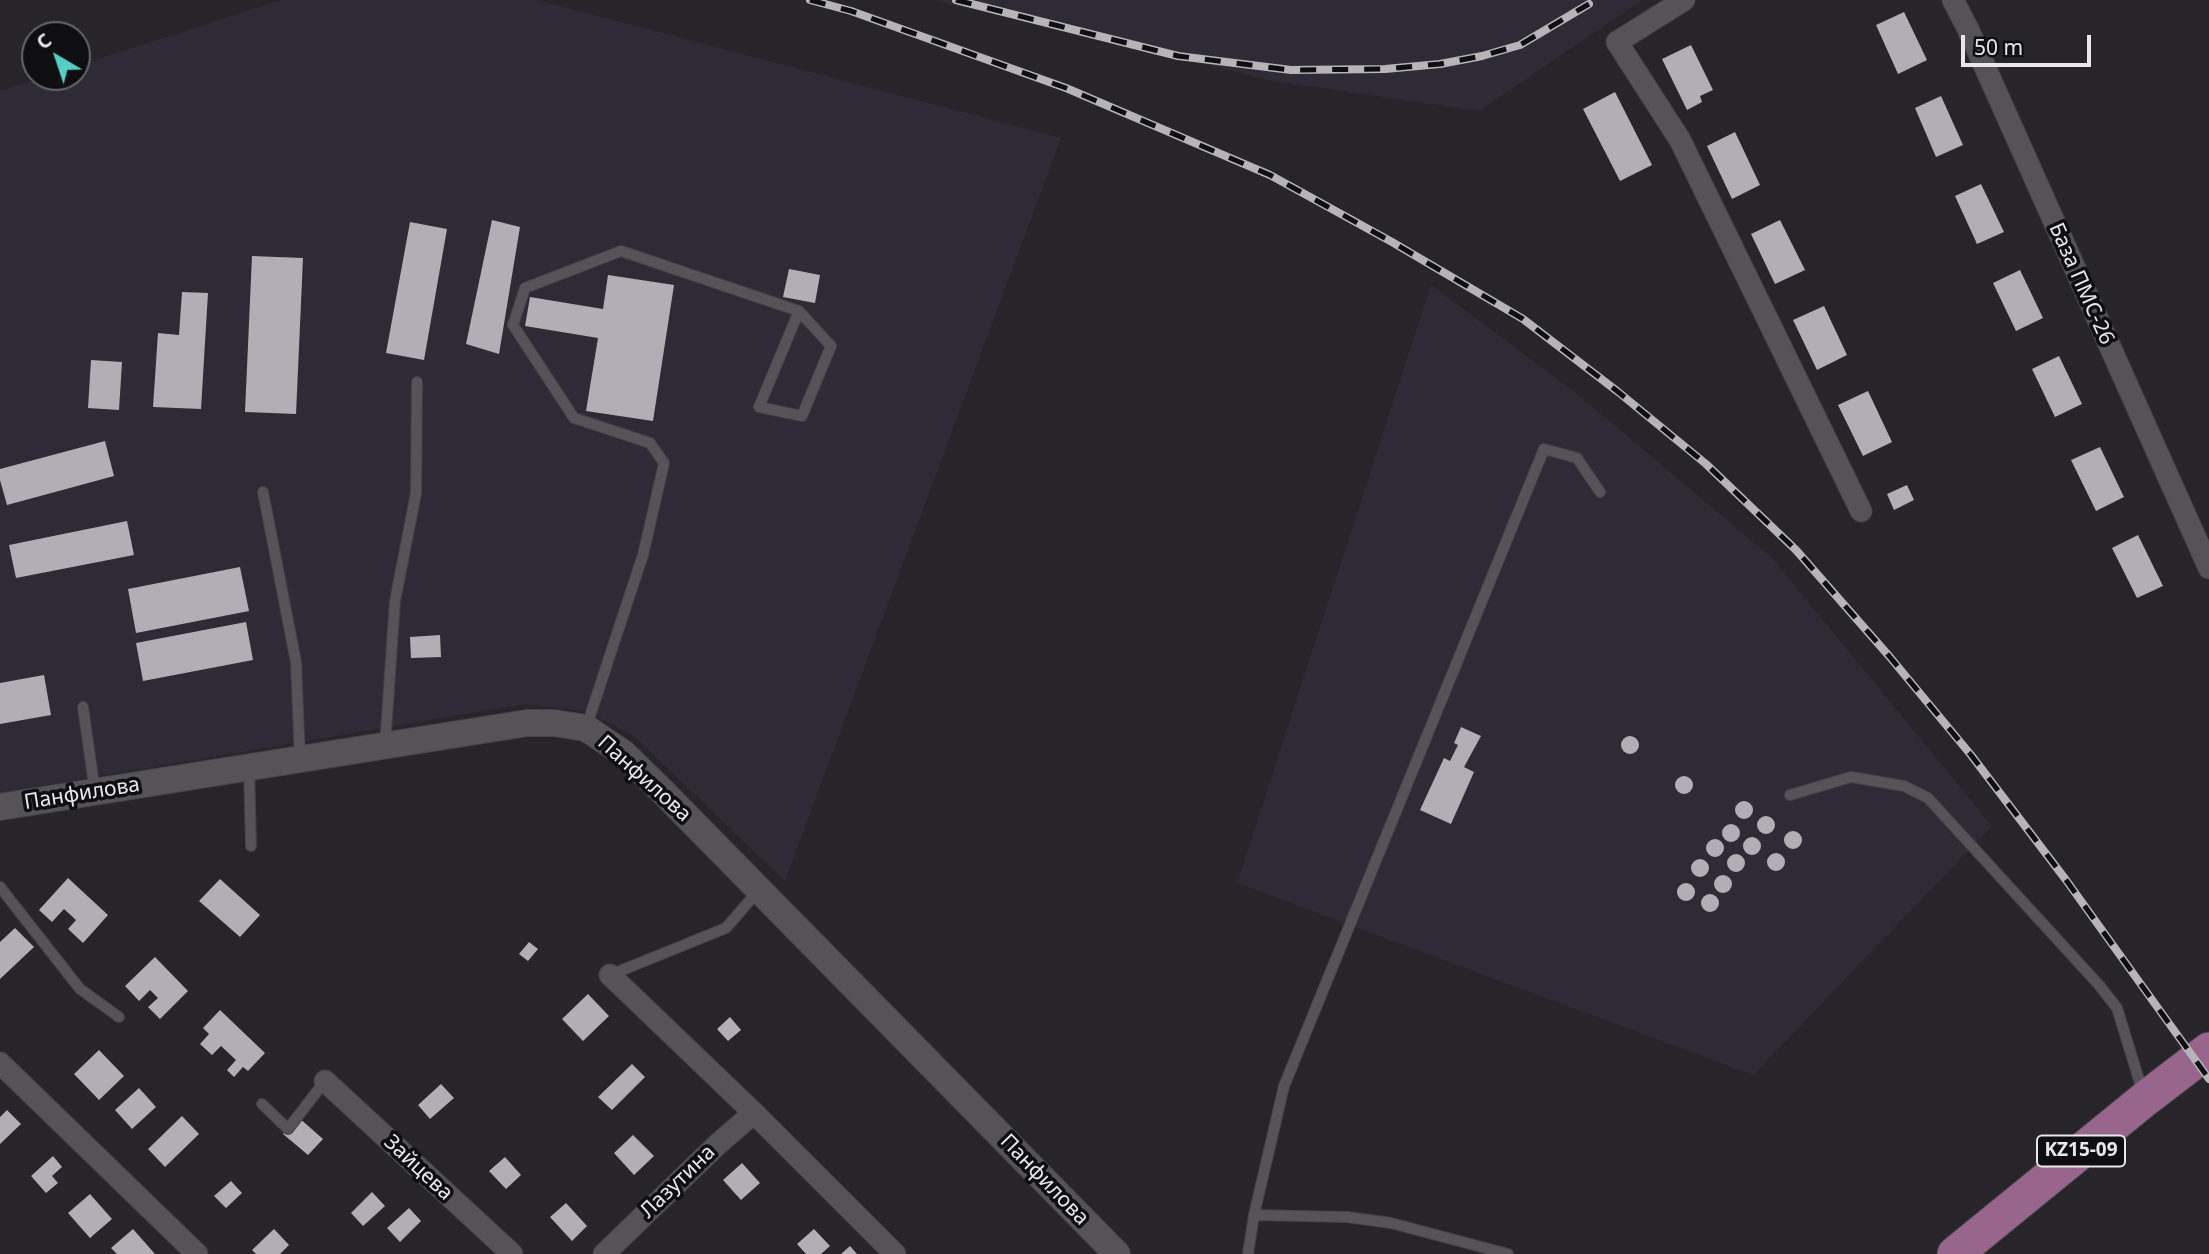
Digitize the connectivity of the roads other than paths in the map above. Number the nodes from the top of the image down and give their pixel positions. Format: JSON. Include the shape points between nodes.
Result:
{"nodes":[{"id":1,"x":1684,"y":0,"type":"edge"},
{"id":2,"x":1953,"y":0,"type":"edge"},
{"id":3,"x":799,"y":311,"type":"junction"},
{"id":4,"x":416,"y":382,"type":"dead end"},
{"id":5,"x":263,"y":492,"type":"dead end"},
{"id":6,"x":1600,"y":492,"type":"dead end"},
{"id":7,"x":1861,"y":511,"type":"dead end"},
{"id":8,"x":2209,"y":568,"type":"edge"},
{"id":9,"x":83,"y":707,"type":"dead end"},
{"id":10,"x":586,"y":728,"type":"junction"},
{"id":11,"x":386,"y":746,"type":"junction"},
{"id":12,"x":300,"y":759,"type":"junction"},
{"id":13,"x":249,"y":767,"type":"junction"},
{"id":14,"x":95,"y":792,"type":"junction"},
{"id":15,"x":1790,"y":795,"type":"dead end"},
{"id":16,"x":0,"y":807,"type":"edge"},
{"id":17,"x":251,"y":846,"type":"dead end"},
{"id":18,"x":0,"y":887,"type":"edge"},
{"id":19,"x":759,"y":889,"type":"junction"},
{"id":20,"x":610,"y":975,"type":"joint"},
{"id":21,"x":119,"y":1017,"type":"dead end"},
{"id":22,"x":2209,"y":1050,"type":"edge"},
{"id":23,"x":0,"y":1063,"type":"edge"},
{"id":24,"x":325,"y":1081,"type":"joint"},
{"id":25,"x":2145,"y":1099,"type":"junction"},
{"id":26,"x":262,"y":1104,"type":"dead end"},
{"id":27,"x":754,"y":1113,"type":"junction"},
{"id":28,"x":1254,"y":1215,"type":"junction"},
{"id":29,"x":197,"y":1254,"type":"edge"},
{"id":30,"x":512,"y":1254,"type":"edge"},
{"id":31,"x":604,"y":1254,"type":"edge"},
{"id":32,"x":895,"y":1254,"type":"edge"},
{"id":33,"x":1117,"y":1254,"type":"edge"},
{"id":34,"x":1248,"y":1254,"type":"edge"},
{"id":35,"x":1508,"y":1254,"type":"edge"},
{"id":36,"x":1955,"y":1254,"type":"edge"}],
"edges":[{"from":1,"to":7,"type":"street","via":[[1617,42],[1680,140]]},
{"from":2,"to":8,"type":"street","name":"База ПМС-26"},
{"from":3,"to":3,"type":"lane","via":[[831,346],[802,416],[759,407]]},
{"from":3,"to":10,"type":"lane","via":[[621,251],[525,288],[513,325],[574,418],[650,443],[664,463],[643,555]]},
{"from":4,"to":11,"type":"lane","via":[[416,493],[395,601]]},
{"from":5,"to":12,"type":"lane","via":[[296,662]]},
{"from":6,"to":28,"type":"lane","via":[[1577,458],[1544,449],[1284,1086]]},
{"from":9,"to":14,"type":"lane"},
{"from":10,"to":11,"type":"street","name":"Панфилова","via":[[527,723]]},
{"from":10,"to":19,"type":"street","name":"Панфилова","via":[[623,753]]},
{"from":11,"to":12,"type":"street","name":"Панфилова"},
{"from":12,"to":13,"type":"street","name":"Панфилова"},
{"from":13,"to":14,"type":"street","name":"Панфилова"},
{"from":13,"to":17,"type":"lane"},
{"from":14,"to":16,"type":"street","name":"Панфилова"},
{"from":15,"to":25,"type":"lane","via":[[1851,777],[1904,786],[1928,798],[2117,1009]]},
{"from":18,"to":21,"type":"lane","via":[[80,989]]},
{"from":19,"to":20,"type":"lane","via":[[726,928]]},
{"from":19,"to":33,"type":"street","name":"Панфилова"},
{"from":20,"to":27,"type":"street"},
{"from":22,"to":25,"type":"highway","number":"KZ15-09"},
{"from":23,"to":29,"type":"street"},
{"from":24,"to":26,"type":"lane","via":[[288,1129]]},
{"from":24,"to":30,"type":"street","name":"Зайцева"},
{"from":25,"to":36,"type":"highway","number":"KZ15-09"},
{"from":27,"to":31,"type":"street","name":"Лазутина"},
{"from":27,"to":32,"type":"street"},
{"from":28,"to":34,"type":"lane"},
{"from":28,"to":35,"type":"lane","via":[[1391,1223]]}]}
